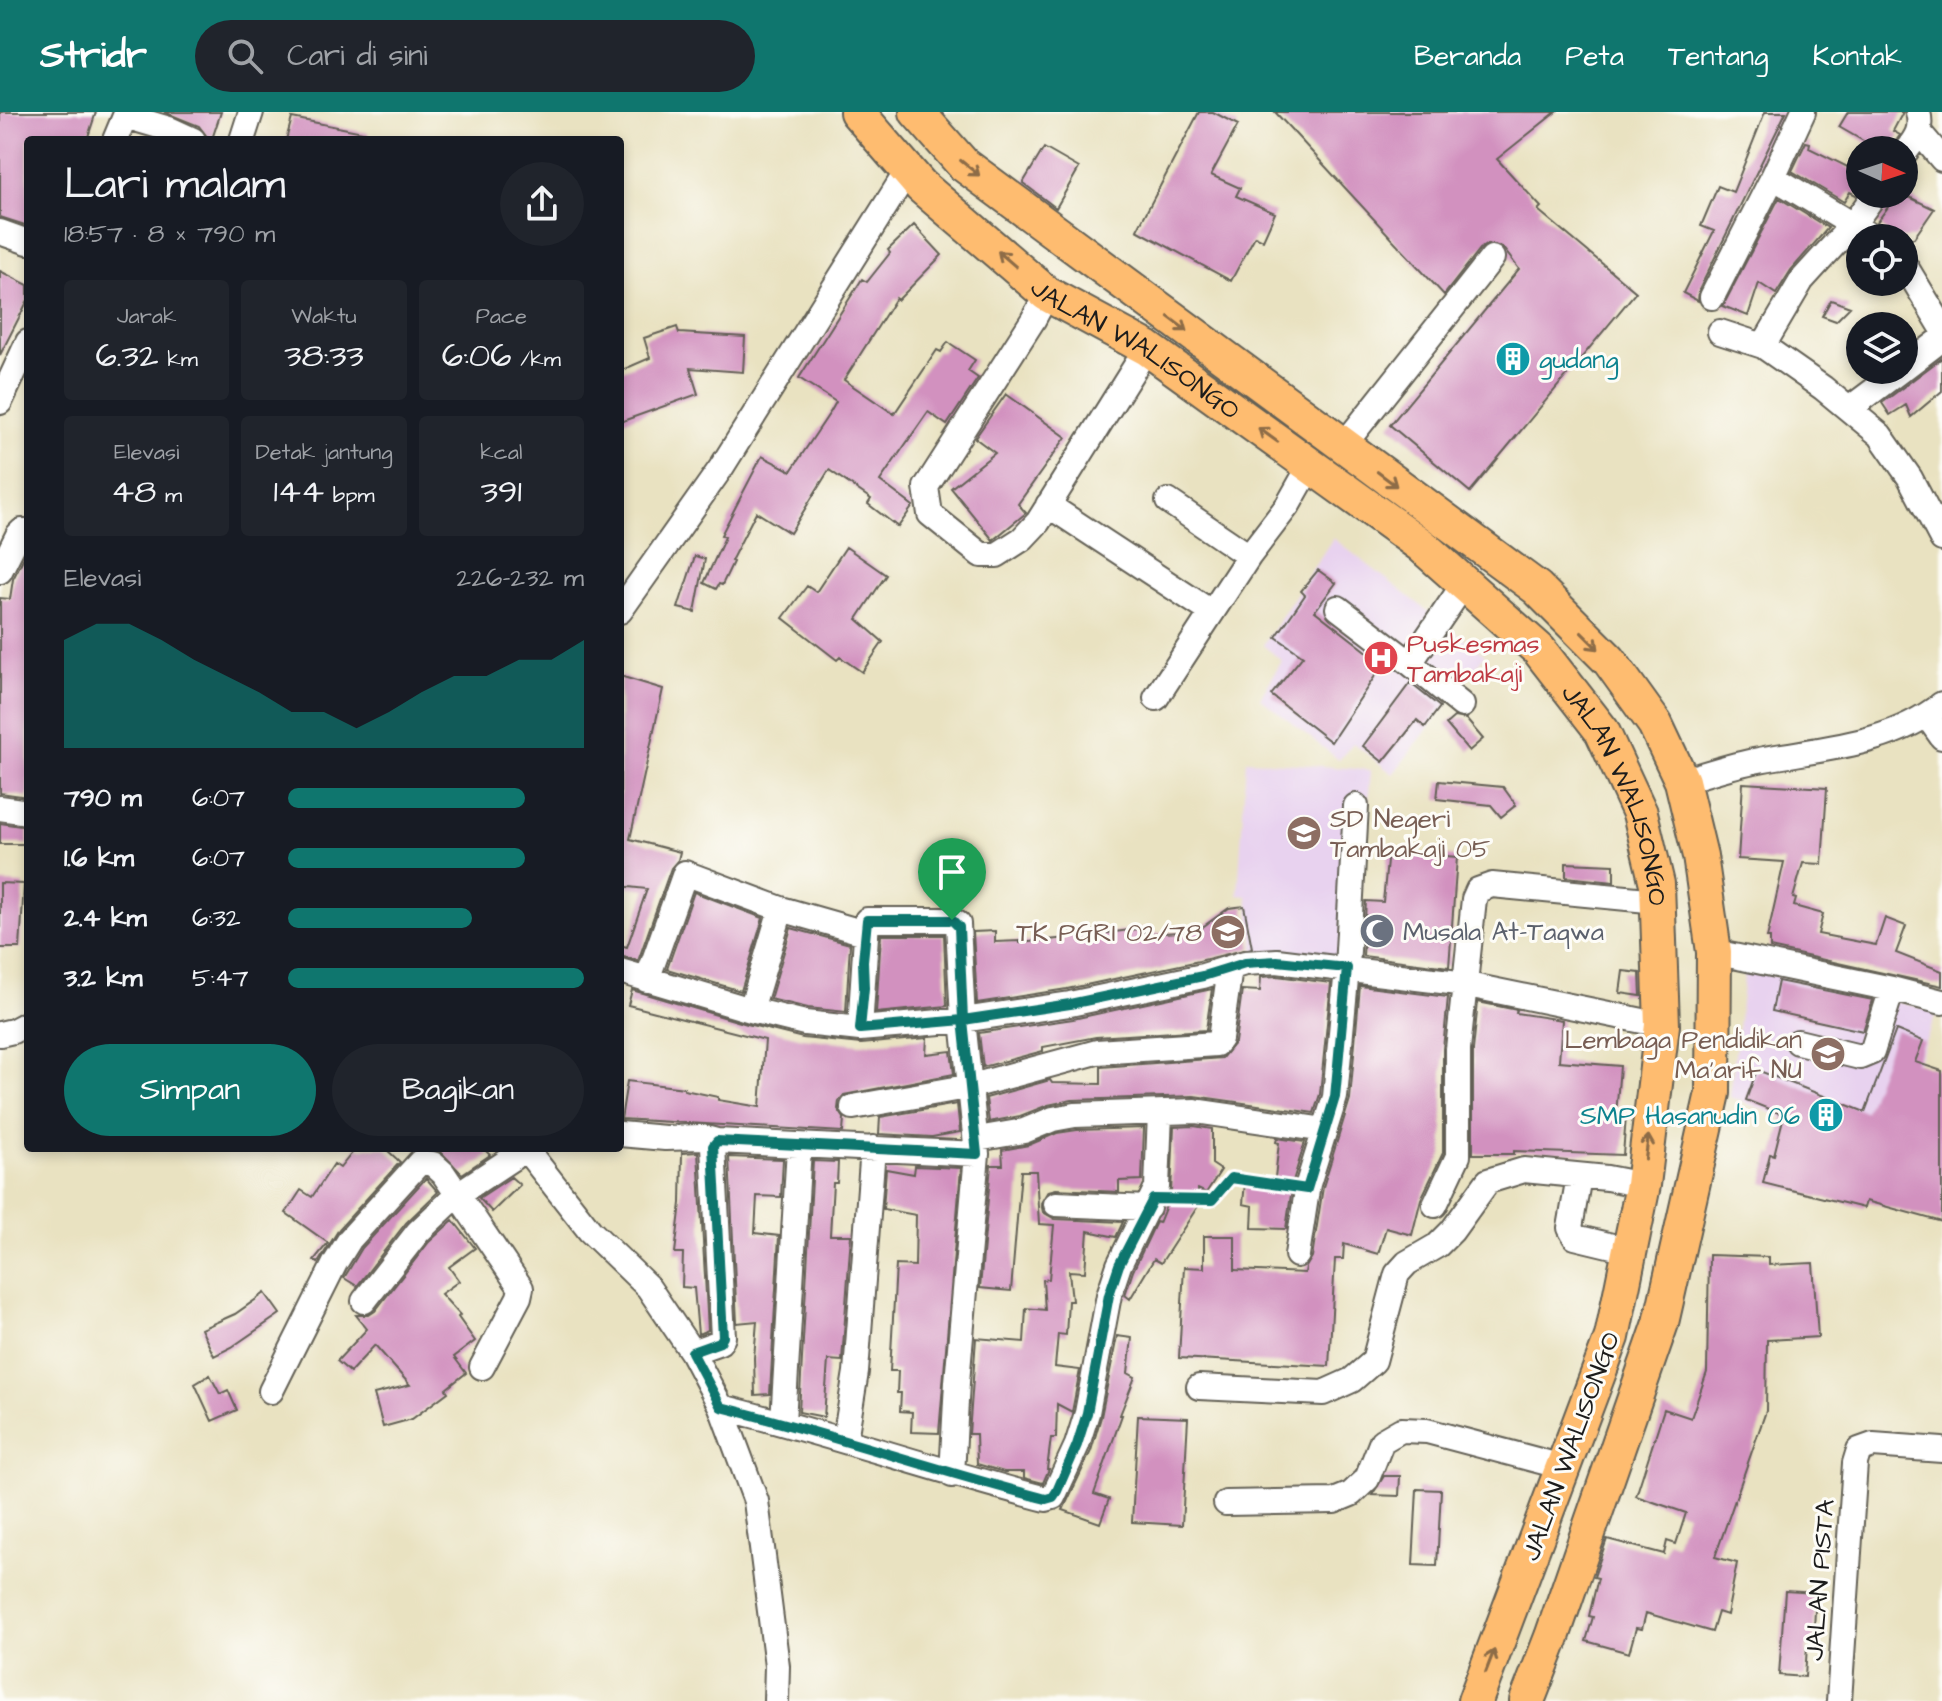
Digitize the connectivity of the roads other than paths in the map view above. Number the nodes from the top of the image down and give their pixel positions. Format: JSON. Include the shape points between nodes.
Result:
{"nodes":[{"id":1,"x":251,"y":112,"type":"edge"},
{"id":2,"x":857,"y":112,"type":"edge"},
{"id":3,"x":917,"y":112,"type":"edge"},
{"id":4,"x":1803,"y":112,"type":"edge"},
{"id":5,"x":120,"y":114,"type":"edge"},
{"id":6,"x":1919,"y":122,"type":"edge"},
{"id":7,"x":116,"y":136,"type":"edge"},
{"id":8,"x":184,"y":136,"type":"edge"},
{"id":9,"x":243,"y":136,"type":"edge"},
{"id":10,"x":1942,"y":159,"type":"edge"},
{"id":11,"x":908,"y":170,"type":"junction"},
{"id":12,"x":1773,"y":177,"type":"junction"},
{"id":13,"x":1865,"y":208,"type":"edge"},
{"id":14,"x":1854,"y":223,"type":"junction"},
{"id":15,"x":0,"y":232,"type":"edge"},
{"id":16,"x":24,"y":241,"type":"edge"},
{"id":17,"x":1492,"y":258,"type":"dead end"},
{"id":18,"x":1918,"y":287,"type":"edge"},
{"id":19,"x":1047,"y":294,"type":"junction"},
{"id":20,"x":1712,"y":297,"type":"dead end"},
{"id":21,"x":1942,"y":327,"type":"edge"},
{"id":22,"x":1720,"y":332,"type":"dead end"},
{"id":23,"x":1942,"y":339,"type":"edge"},
{"id":24,"x":1763,"y":346,"type":"junction"},
{"id":25,"x":1147,"y":348,"type":"junction"},
{"id":26,"x":24,"y":351,"type":"edge"},
{"id":27,"x":1918,"y":357,"type":"edge"},
{"id":28,"x":1882,"y":384,"type":"edge"},
{"id":29,"x":0,"y":402,"type":"edge"},
{"id":30,"x":1849,"y":409,"type":"junction"},
{"id":31,"x":1343,"y":446,"type":"junction"},
{"id":32,"x":1310,"y":466,"type":"junction"},
{"id":33,"x":1168,"y":501,"type":"dead end"},
{"id":34,"x":1048,"y":505,"type":"junction"},
{"id":35,"x":24,"y":533,"type":"edge"},
{"id":36,"x":1942,"y":539,"type":"edge"},
{"id":37,"x":1249,"y":556,"type":"junction"},
{"id":38,"x":0,"y":571,"type":"edge"},
{"id":39,"x":1464,"y":584,"type":"junction"},
{"id":40,"x":624,"y":605,"type":"edge"},
{"id":41,"x":1338,"y":608,"type":"dead end"},
{"id":42,"x":1211,"y":612,"type":"junction"},
{"id":43,"x":1410,"y":663,"type":"junction"},
{"id":44,"x":1156,"y":698,"type":"dead end"},
{"id":45,"x":1462,"y":705,"type":"dead end"},
{"id":46,"x":1934,"y":710,"type":"edge"},
{"id":47,"x":1942,"y":737,"type":"edge"},
{"id":48,"x":1682,"y":781,"type":"junction"},
{"id":49,"x":1356,"y":806,"type":"dead end"},
{"id":50,"x":0,"y":808,"type":"edge"},
{"id":51,"x":24,"y":811,"type":"edge"},
{"id":52,"x":1658,"y":901,"type":"junction"},
{"id":53,"x":781,"y":909,"type":"junction"},
{"id":54,"x":865,"y":933,"type":"junction"},
{"id":55,"x":1714,"y":952,"type":"junction"},
{"id":56,"x":1230,"y":968,"type":"junction"},
{"id":57,"x":1347,"y":968,"type":"junction"},
{"id":58,"x":624,"y":972,"type":"edge"},
{"id":59,"x":647,"y":980,"type":"junction"},
{"id":60,"x":1466,"y":984,"type":"junction"},
{"id":61,"x":1892,"y":989,"type":"junction"},
{"id":62,"x":1942,"y":1002,"type":"edge"},
{"id":63,"x":751,"y":1010,"type":"junction"},
{"id":64,"x":963,"y":1020,"type":"junction"},
{"id":65,"x":24,"y":1025,"type":"edge"},
{"id":66,"x":1662,"y":1025,"type":"junction"},
{"id":67,"x":860,"y":1029,"type":"junction"},
{"id":68,"x":0,"y":1034,"type":"edge"},
{"id":69,"x":1798,"y":1042,"type":"dead end"},
{"id":70,"x":972,"y":1086,"type":"junction"},
{"id":71,"x":853,"y":1107,"type":"dead end"},
{"id":72,"x":1160,"y":1113,"type":"junction"},
{"id":73,"x":1325,"y":1130,"type":"junction"},
{"id":74,"x":624,"y":1134,"type":"edge"},
{"id":75,"x":720,"y":1141,"type":"junction"},
{"id":76,"x":799,"y":1147,"type":"junction"},
{"id":77,"x":977,"y":1147,"type":"junction"},
{"id":78,"x":873,"y":1148,"type":"junction"},
{"id":79,"x":520,"y":1152,"type":"edge"},
{"id":80,"x":529,"y":1152,"type":"edge"},
{"id":81,"x":1579,"y":1176,"type":"junction"},
{"id":82,"x":1624,"y":1182,"type":"junction"},
{"id":83,"x":458,"y":1194,"type":"junction"},
{"id":84,"x":1150,"y":1203,"type":"junction"},
{"id":85,"x":1056,"y":1204,"type":"dead end"},
{"id":86,"x":1435,"y":1205,"type":"dead end"},
{"id":87,"x":1608,"y":1245,"type":"junction"},
{"id":88,"x":1297,"y":1255,"type":"dead end"},
{"id":89,"x":364,"y":1301,"type":"dead end"},
{"id":90,"x":692,"y":1352,"type":"junction"},
{"id":91,"x":482,"y":1367,"type":"dead end"},
{"id":92,"x":1199,"y":1387,"type":"dead end"},
{"id":93,"x":271,"y":1391,"type":"dead end"},
{"id":94,"x":721,"y":1407,"type":"junction"},
{"id":95,"x":783,"y":1422,"type":"junction"},
{"id":96,"x":845,"y":1440,"type":"junction"},
{"id":97,"x":1942,"y":1450,"type":"edge"},
{"id":98,"x":1563,"y":1467,"type":"junction"},
{"id":99,"x":952,"y":1475,"type":"junction"},
{"id":100,"x":1226,"y":1503,"type":"dead end"},
{"id":101,"x":1505,"y":1621,"type":"junction"},
{"id":102,"x":1552,"y":1637,"type":"junction"},
{"id":103,"x":776,"y":1701,"type":"edge"},
{"id":104,"x":1475,"y":1701,"type":"edge"},
{"id":105,"x":1527,"y":1701,"type":"edge"},
{"id":106,"x":1839,"y":1701,"type":"edge"}],
"edges":[{"from":1,"to":9,"type":"street"},
{"from":2,"to":11,"type":"highway","name":"JALAN WALISONGO"},
{"from":3,"to":31,"type":"highway","name":"JALAN WALISONGO","one_way":true,"via":[[963,164]]},
{"from":4,"to":12,"type":"street"},
{"from":5,"to":7,"type":"street"},
{"from":5,"to":8,"type":"street"},
{"from":6,"to":10,"type":"street"},
{"from":19,"to":11,"type":"highway","name":"JALAN WALISONGO","one_way":true},
{"from":11,"to":40,"type":"street","via":[[721,468]]},
{"from":12,"to":14,"type":"street"},
{"from":12,"to":20,"type":"street"},
{"from":13,"to":14,"type":"street"},
{"from":14,"to":24,"type":"street","via":[[1802,280]]},
{"from":15,"to":16,"type":"street"},
{"from":17,"to":31,"type":"street"},
{"from":18,"to":21,"type":"street"},
{"from":19,"to":25,"type":"highway","name":"JALAN WALISONGO"},
{"from":19,"to":34,"type":"street","via":[[925,491],[930,514],[981,555],[1006,551],[1038,522]]},
{"from":22,"to":24,"type":"street"},
{"from":23,"to":27,"type":"street"},
{"from":24,"to":30,"type":"street"},
{"from":32,"to":25,"type":"highway","name":"JALAN WALISONGO","one_way":true},
{"from":25,"to":34,"type":"street"},
{"from":26,"to":29,"type":"street"},
{"from":28,"to":30,"type":"street"},
{"from":30,"to":36,"type":"street","via":[[1880,435]]},
{"from":31,"to":48,"type":"highway","name":"JALAN WALISONGO","one_way":true,"via":[[1537,588],[1609,660],[1655,724]]},
{"from":32,"to":37,"type":"street"},
{"from":32,"to":39,"type":"highway","name":"JALAN WALISONGO","via":[[1421,545]]},
{"from":33,"to":37,"type":"street"},
{"from":34,"to":42,"type":"street"},
{"from":35,"to":38,"type":"street"},
{"from":37,"to":42,"type":"street"},
{"from":39,"to":43,"type":"street"},
{"from":39,"to":52,"type":"highway","name":"JALAN WALISONGO","via":[[1539,650],[1602,731],[1640,813]]},
{"from":41,"to":43,"type":"street"},
{"from":42,"to":44,"type":"street"},
{"from":43,"to":45,"type":"street"},
{"from":46,"to":47,"type":"street"},
{"from":46,"to":48,"type":"street","via":[[1879,739],[1749,762]]},
{"from":48,"to":55,"type":"highway","name":"JALAN WALISONGO"},
{"from":49,"to":57,"type":"street"},
{"from":50,"to":51,"type":"street"},
{"from":52,"to":60,"type":"street","via":[[1484,886],[1474,899]]},
{"from":52,"to":66,"type":"highway","name":"JALAN WALISONGO"},
{"from":53,"to":54,"type":"street"},
{"from":53,"to":59,"type":"street","via":[[685,873]]},
{"from":53,"to":63,"type":"street"},
{"from":54,"to":64,"type":"street","via":[[869,919],[958,924]]},
{"from":54,"to":67,"type":"street"},
{"from":55,"to":61,"type":"street"},
{"from":55,"to":102,"type":"highway","name":"JALAN WALISONGO","via":[[1713,1093],[1661,1323]]},
{"from":56,"to":57,"type":"street","via":[[1277,961]]},
{"from":56,"to":64,"type":"street","via":[[1070,1004]]},
{"from":56,"to":70,"type":"street","via":[[1216,1044],[1097,1052]]},
{"from":57,"to":60,"type":"street"},
{"from":57,"to":73,"type":"street","via":[[1335,1097]]},
{"from":58,"to":59,"type":"street"},
{"from":59,"to":63,"type":"street"},
{"from":60,"to":66,"type":"street"},
{"from":60,"to":86,"type":"street","via":[[1458,1049],[1458,1156]]},
{"from":61,"to":62,"type":"street"},
{"from":61,"to":69,"type":"street","via":[[1872,1052],[1860,1057]]},
{"from":63,"to":67,"type":"street"},
{"from":64,"to":67,"type":"street"},
{"from":64,"to":70,"type":"street"},
{"from":65,"to":68,"type":"street"},
{"from":82,"to":66,"type":"highway","name":"JALAN WALISONGO","one_way":true},
{"from":70,"to":71,"type":"street"},
{"from":70,"to":77,"type":"street"},
{"from":72,"to":73,"type":"street","via":[[1195,1111]]},
{"from":72,"to":77,"type":"street","via":[[1061,1117]]},
{"from":72,"to":84,"type":"street","via":[[1157,1187]]},
{"from":73,"to":88,"type":"street","via":[[1307,1189]]},
{"from":74,"to":75,"type":"street"},
{"from":75,"to":76,"type":"street"},
{"from":75,"to":90,"type":"street","via":[[713,1146],[723,1337]]},
{"from":76,"to":78,"type":"street"},
{"from":76,"to":95,"type":"street"},
{"from":77,"to":78,"type":"street","via":[[906,1152]]},
{"from":77,"to":99,"type":"street"},
{"from":78,"to":96,"type":"street","via":[[857,1358]]},
{"from":79,"to":83,"type":"street"},
{"from":80,"to":90,"type":"street","via":[[590,1231],[648,1287]]},
{"from":81,"to":82,"type":"street"},
{"from":81,"to":87,"type":"street","via":[[1570,1228],[1575,1237]]},
{"from":81,"to":92,"type":"street","via":[[1524,1170],[1488,1181],[1452,1231],[1397,1274],[1374,1361],[1352,1380],[1323,1393]]},
{"from":82,"to":87,"type":"highway","name":"JALAN WALISONGO"},
{"from":83,"to":89,"type":"street","via":[[418,1232]]},
{"from":83,"to":91,"type":"street","via":[[521,1288]]},
{"from":83,"to":93,"type":"street","via":[[433,1164],[420,1162],[350,1239]]},
{"from":84,"to":85,"type":"street"},
{"from":84,"to":99,"type":"street","via":[[1109,1295],[1087,1413],[1053,1497]]},
{"from":87,"to":98,"type":"highway","name":"JALAN WALISONGO","via":[[1612,1337]]},
{"from":90,"to":94,"type":"street"},
{"from":94,"to":95,"type":"street"},
{"from":94,"to":103,"type":"street","via":[[756,1501],[777,1666]]},
{"from":95,"to":96,"type":"street"},
{"from":96,"to":99,"type":"street"},
{"from":97,"to":106,"type":"street","name":"JALAN PISTA","via":[[1873,1445],[1859,1450]]},
{"from":98,"to":100,"type":"street","via":[[1427,1431],[1401,1430],[1382,1441],[1367,1479],[1351,1494],[1334,1501]]},
{"from":98,"to":101,"type":"highway","name":"JALAN WALISONGO"},
{"from":101,"to":102,"type":"highway"},
{"from":104,"to":101,"type":"highway","name":"JALAN WALISONGO","one_way":true},
{"from":102,"to":105,"type":"highway","name":"JALAN WALISONGO"}]}
